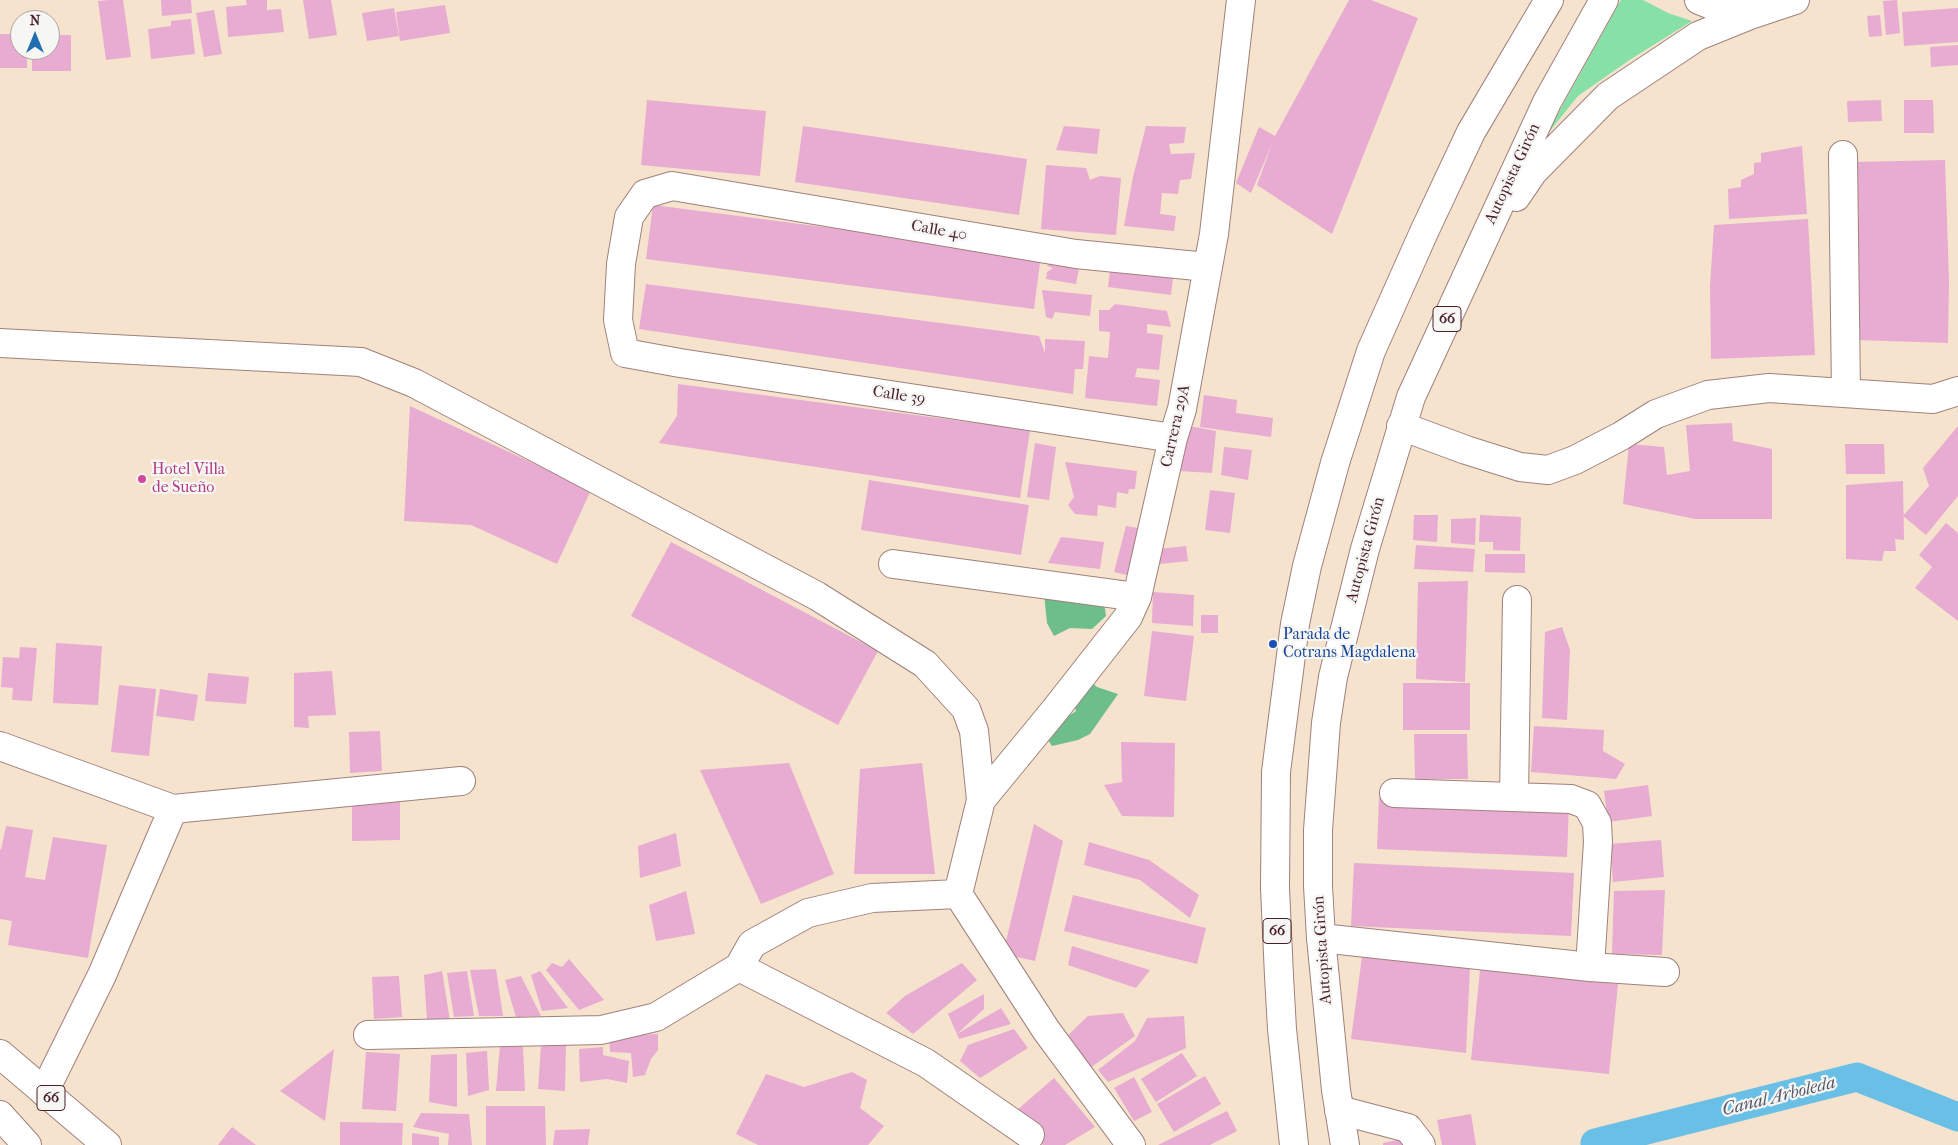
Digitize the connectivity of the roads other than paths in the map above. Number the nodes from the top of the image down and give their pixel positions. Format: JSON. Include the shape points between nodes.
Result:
{"nodes":[{"id":1,"x":1241,"y":0,"type":"edge"},
{"id":2,"x":1550,"y":0,"type":"edge"},
{"id":3,"x":1604,"y":0,"type":"edge"},
{"id":4,"x":1699,"y":0,"type":"edge"},
{"id":5,"x":1750,"y":0,"type":"edge"},
{"id":6,"x":1795,"y":0,"type":"edge"},
{"id":7,"x":1843,"y":155,"type":"dead end"},
{"id":8,"x":1474,"y":261,"type":"junction"},
{"id":9,"x":1207,"y":267,"type":"junction"},
{"id":10,"x":0,"y":343,"type":"edge"},
{"id":11,"x":625,"y":353,"type":"joint"},
{"id":12,"x":1958,"y":391,"type":"edge"},
{"id":13,"x":1846,"y":393,"type":"junction"},
{"id":14,"x":1401,"y":426,"type":"junction"},
{"id":15,"x":1173,"y":438,"type":"junction"},
{"id":16,"x":892,"y":564,"type":"dead end"},
{"id":17,"x":1137,"y":597,"type":"junction"},
{"id":18,"x":1517,"y":600,"type":"dead end"},
{"id":19,"x":0,"y":746,"type":"edge"},
{"id":20,"x":461,"y":781,"type":"dead end"},
{"id":21,"x":1394,"y":793,"type":"dead end"},
{"id":22,"x":1514,"y":797,"type":"junction"},
{"id":23,"x":981,"y":800,"type":"junction"},
{"id":24,"x":173,"y":809,"type":"junction"},
{"id":25,"x":958,"y":894,"type":"junction"},
{"id":26,"x":1321,"y":938,"type":"junction"},
{"id":27,"x":739,"y":967,"type":"junction"},
{"id":28,"x":1590,"y":967,"type":"junction"},
{"id":29,"x":1665,"y":972,"type":"dead end"},
{"id":30,"x":368,"y":1035,"type":"dead end"},
{"id":31,"x":0,"y":1054,"type":"edge"},
{"id":32,"x":44,"y":1092,"type":"junction"},
{"id":33,"x":1339,"y":1110,"type":"junction"},
{"id":34,"x":0,"y":1115,"type":"edge"},
{"id":35,"x":1030,"y":1135,"type":"dead end"},
{"id":36,"x":105,"y":1144,"type":"edge"},
{"id":37,"x":27,"y":1145,"type":"edge"},
{"id":38,"x":1131,"y":1145,"type":"edge"},
{"id":39,"x":1294,"y":1145,"type":"edge"},
{"id":40,"x":1345,"y":1145,"type":"edge"},
{"id":41,"x":1422,"y":1145,"type":"edge"}],
"edges":[{"from":1,"to":9,"type":"main road","name":"Carrera 29A","via":[[1214,234]]},
{"from":2,"to":39,"type":"main road","number":"66","via":[[1471,132],[1371,351],[1335,463],[1294,624],[1276,772],[1275,888],[1282,1029]]},
{"from":3,"to":8,"type":"main road","name":"Autopista Girón","number":"66","via":[[1547,102]]},
{"from":4,"to":5,"type":"main road","via":[[1733,6]]},
{"from":6,"to":8,"type":"main road","via":[[1698,36],[1608,96],[1533,172]]},
{"from":7,"to":13,"type":"main road"},
{"from":8,"to":14,"type":"main road","name":"Autopista Girón","number":"66","via":[[1411,397]]},
{"from":9,"to":11,"type":"main road","name":"Calle 40","via":[[1076,254],[672,186],[645,194],[629,217],[621,264],[618,320]]},
{"from":9,"to":15,"type":"main road","name":"Carrera 29A","via":[[1182,409]]},
{"from":10,"to":23,"type":"main road","via":[[361,362],[414,383],[817,596],[925,664],[966,709],[974,731]]},
{"from":11,"to":15,"type":"main road","name":"Calle 39"},
{"from":12,"to":13,"type":"main road","via":[[1933,399]]},
{"from":13,"to":14,"type":"main road","via":[[1769,388],[1708,395],[1656,414],[1575,460],[1548,470],[1520,467]]},
{"from":14,"to":26,"type":"main road","name":"Autopista Girón","number":"66","via":[[1365,549],[1333,677],[1318,830]]},
{"from":15,"to":17,"type":"main road","name":"Carrera 29A"},
{"from":16,"to":17,"type":"main road"},
{"from":17,"to":23,"type":"main road","name":"Carrera 29A","via":[[1128,618]]},
{"from":18,"to":22,"type":"main road"},
{"from":19,"to":24,"type":"main road"},
{"from":20,"to":24,"type":"main road"},
{"from":21,"to":22,"type":"main road"},
{"from":22,"to":28,"type":"main road","via":[[1571,799],[1587,805],[1597,823]]},
{"from":23,"to":25,"type":"main road"},
{"from":24,"to":32,"type":"main road","via":[[102,975]]},
{"from":25,"to":27,"type":"main road","via":[[872,898],[808,913],[752,944]]},
{"from":25,"to":38,"type":"main road","via":[[1046,1030]]},
{"from":26,"to":28,"type":"main road"},
{"from":26,"to":33,"type":"main road","name":"Autopista Girón","number":"66"},
{"from":27,"to":30,"type":"main road","via":[[656,1017],[601,1030]]},
{"from":27,"to":35,"type":"main road","via":[[926,1063]]},
{"from":28,"to":29,"type":"main road"},
{"from":31,"to":32,"type":"main road","number":"66"},
{"from":32,"to":36,"type":"main road","number":"66"},
{"from":33,"to":40,"type":"main road","name":"Autopista Girón","number":"66"},
{"from":33,"to":41,"type":"main road","via":[[1408,1128]]},
{"from":34,"to":37,"type":"main road"}]}
